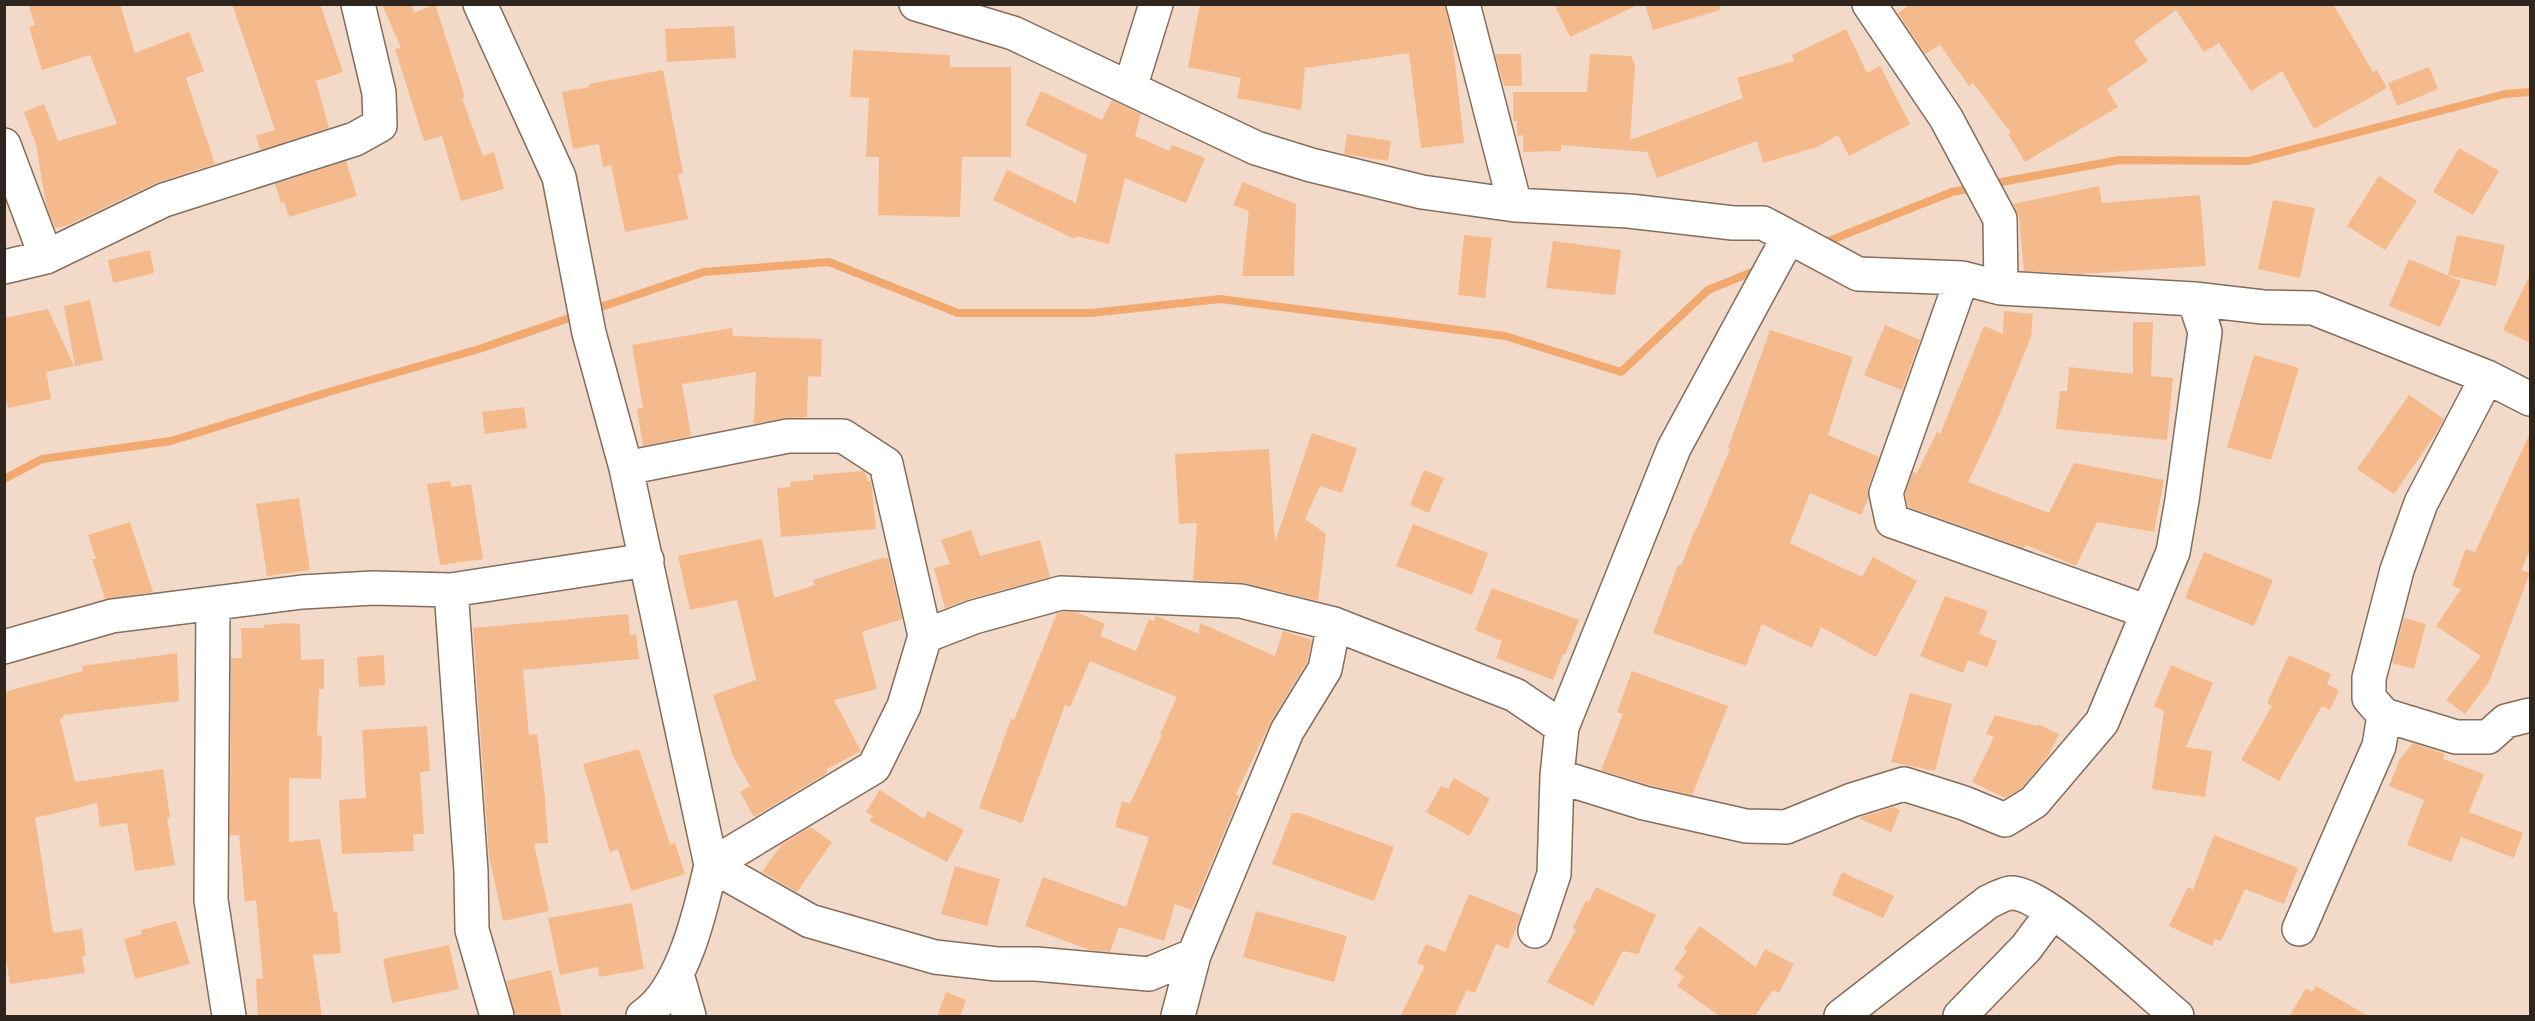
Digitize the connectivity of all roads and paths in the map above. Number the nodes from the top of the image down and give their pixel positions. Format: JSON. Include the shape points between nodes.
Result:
{"nodes":[{"id":1,"x":358,"y":4,"type":"edge"},
{"id":2,"x":480,"y":4,"type":"edge"},
{"id":3,"x":916,"y":4,"type":"edge"},
{"id":4,"x":1156,"y":4,"type":"edge"},
{"id":5,"x":1463,"y":4,"type":"edge"},
{"id":6,"x":1869,"y":4,"type":"edge"},
{"id":7,"x":1130,"y":88,"type":"junction"},
{"id":8,"x":4,"y":145,"type":"edge"},
{"id":9,"x":1515,"y":205,"type":"junction"},
{"id":10,"x":1788,"y":238,"type":"junction"},
{"id":11,"x":46,"y":257,"type":"junction"},
{"id":12,"x":4,"y":267,"type":"edge"},
{"id":13,"x":1962,"y":278,"type":"junction"},
{"id":14,"x":2001,"y":288,"type":"junction"},
{"id":15,"x":2194,"y":299,"type":"junction"},
{"id":16,"x":2487,"y":377,"type":"junction"},
{"id":17,"x":2530,"y":399,"type":"edge"},
{"id":18,"x":626,"y":468,"type":"junction"},
{"id":19,"x":646,"y":560,"type":"junction"},
{"id":20,"x":451,"y":590,"type":"junction"},
{"id":21,"x":213,"y":604,"type":"junction"},
{"id":22,"x":2148,"y":612,"type":"junction"},
{"id":23,"x":1334,"y":624,"type":"junction"},
{"id":24,"x":924,"y":636,"type":"junction"},
{"id":25,"x":1370,"y":639,"type":"junction"},
{"id":26,"x":4,"y":647,"type":"edge"},
{"id":27,"x":1325,"y":669,"type":"junction"},
{"id":28,"x":2384,"y":715,"type":"junction"},
{"id":29,"x":2530,"y":715,"type":"edge"},
{"id":30,"x":1562,"y":727,"type":"junction"},
{"id":31,"x":1557,"y":776,"type":"junction"},
{"id":32,"x":711,"y":865,"type":"junction"},
{"id":33,"x":2052,"y":913,"type":"junction"},
{"id":34,"x":2299,"y":929,"type":"dead end"},
{"id":35,"x":1535,"y":931,"type":"dead end"},
{"id":36,"x":1194,"y":955,"type":"junction"},
{"id":37,"x":676,"y":974,"type":"junction"},
{"id":38,"x":229,"y":1017,"type":"edge"},
{"id":39,"x":497,"y":1017,"type":"edge"},
{"id":40,"x":644,"y":1017,"type":"edge"},
{"id":41,"x":690,"y":1017,"type":"edge"},
{"id":42,"x":1178,"y":1017,"type":"edge"},
{"id":43,"x":1841,"y":1017,"type":"edge"},
{"id":44,"x":1960,"y":1017,"type":"edge"},
{"id":45,"x":2177,"y":1017,"type":"edge"}],
"edges":[{"from":1,"to":11,"type":"street","via":[[379,93],[380,125],[355,139],[164,200]]},
{"from":2,"to":18,"type":"street","via":[[560,177],[590,333]]},
{"from":3,"to":7,"type":"street","via":[[1013,33]]},
{"from":4,"to":7,"type":"street"},
{"from":5,"to":9,"type":"street"},
{"from":6,"to":14,"type":"street","via":[[1946,118],[2001,219]]},
{"from":7,"to":9,"type":"street","via":[[1256,148],[1311,165],[1422,192]]},
{"from":8,"to":11,"type":"street"},
{"from":9,"to":10,"type":"street","via":[[1763,223]]},
{"from":10,"to":13,"type":"street","via":[[1858,274]]},
{"from":10,"to":30,"type":"street","via":[[1674,448]]},
{"from":11,"to":12,"type":"street"},
{"from":13,"to":14,"type":"street"},
{"from":13,"to":22,"type":"street","via":[[1886,493],[1892,521]]},
{"from":14,"to":15,"type":"street"},
{"from":15,"to":16,"type":"street","via":[[2313,309]]},
{"from":15,"to":22,"type":"street","via":[[2205,332],[2182,500],[2173,552]]},
{"from":16,"to":17,"type":"street"},
{"from":16,"to":28,"type":"street","via":[[2421,503],[2397,570],[2368,678],[2368,698]]},
{"from":18,"to":19,"type":"street"},
{"from":18,"to":24,"type":"street","via":[[788,436],[843,436],[886,464]]},
{"from":19,"to":20,"type":"street"},
{"from":19,"to":32,"type":"street"},
{"from":20,"to":21,"type":"street","via":[[349,589]]},
{"from":20,"to":39,"type":"street","via":[[472,930]]},
{"from":21,"to":26,"type":"street","via":[[112,616]]},
{"from":21,"to":38,"type":"street","via":[[211,900]]},
{"from":22,"to":31,"type":"street","via":[[2102,722],[2034,802],[2005,820],[1904,784],[1786,827],[1746,826],[1644,803]]},
{"from":23,"to":24,"type":"street","via":[[1241,601],[1061,593],[974,617]]},
{"from":23,"to":25,"type":"street"},
{"from":23,"to":27,"type":"street"},
{"from":24,"to":32,"type":"street","via":[[904,706],[874,767]]},
{"from":25,"to":27,"type":"street"},
{"from":25,"to":30,"type":"street","via":[[1515,695]]},
{"from":27,"to":36,"type":"street","via":[[1287,731]]},
{"from":28,"to":29,"type":"street","via":[[2456,736],[2488,736],[2506,721]]},
{"from":28,"to":34,"type":"street","via":[[2379,746]]},
{"from":30,"to":31,"type":"street"},
{"from":31,"to":35,"type":"street","via":[[1554,874]]},
{"from":32,"to":36,"type":"street","via":[[810,921],[935,957],[1149,974]]},
{"from":32,"to":37,"type":"street","via":[[697,925]]},
{"from":33,"to":43,"type":"street","via":[[2026,896],[2010,893],[1988,902]]},
{"from":33,"to":44,"type":"street","via":[[2026,948]]},
{"from":33,"to":45,"type":"street","via":[[2070,924]]},
{"from":36,"to":42,"type":"street"},
{"from":37,"to":40,"type":"street","via":[[653,1010]]},
{"from":37,"to":41,"type":"street"}]}
